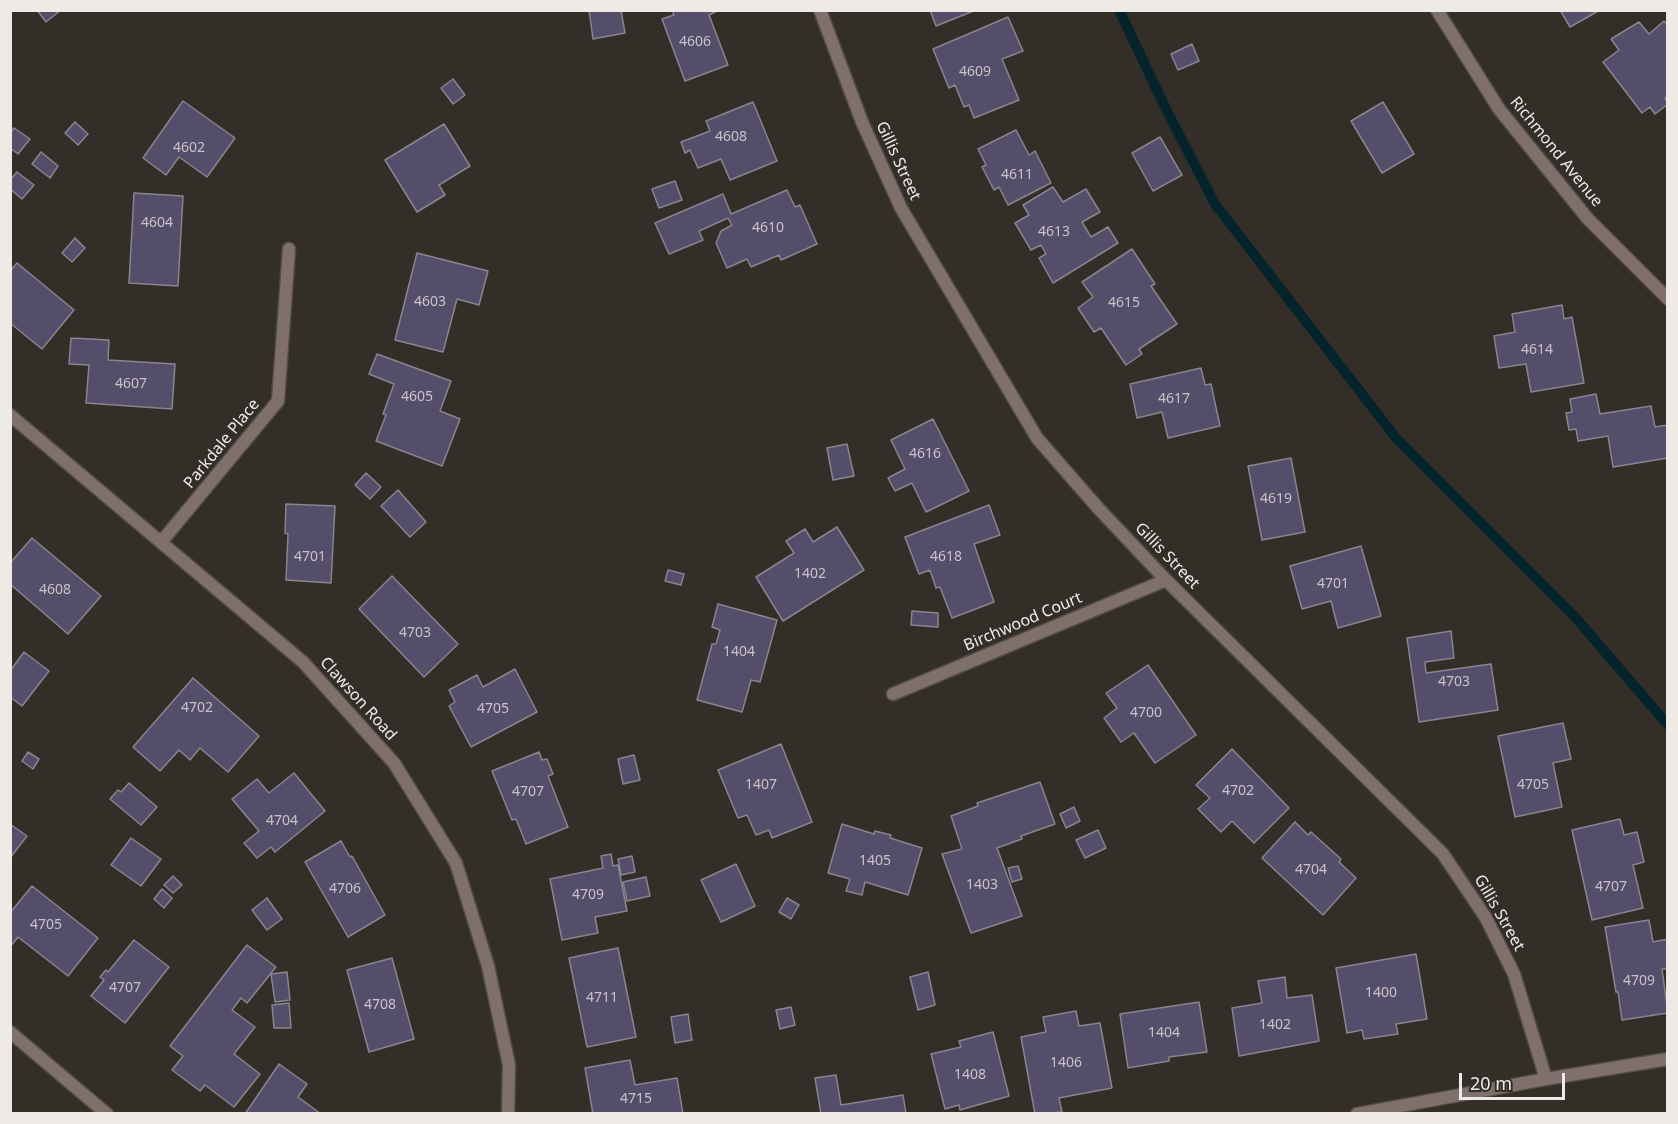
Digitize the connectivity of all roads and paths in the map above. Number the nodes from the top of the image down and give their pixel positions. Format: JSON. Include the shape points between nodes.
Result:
{"nodes":[{"id":1,"x":820,"y":10,"type":"edge"},
{"id":2,"x":1437,"y":10,"type":"edge"},
{"id":3,"x":289,"y":249,"type":"dead end"},
{"id":4,"x":1668,"y":299,"type":"edge"},
{"id":5,"x":10,"y":415,"type":"edge"},
{"id":6,"x":162,"y":541,"type":"junction"},
{"id":7,"x":1166,"y":580,"type":"junction"},
{"id":8,"x":893,"y":694,"type":"dead end"},
{"id":9,"x":10,"y":1032,"type":"edge"},
{"id":10,"x":1668,"y":1059,"type":"edge"},
{"id":11,"x":1546,"y":1079,"type":"junction"},
{"id":12,"x":107,"y":1113,"type":"edge"},
{"id":13,"x":508,"y":1113,"type":"edge"},
{"id":14,"x":1357,"y":1113,"type":"edge"}],
"edges":[{"from":1,"to":7,"type":"street","name":"Gillis Street","via":[[862,122],[901,208],[1037,438]]},
{"from":2,"to":4,"type":"street","name":"Richmond Avenue","via":[[1499,109],[1588,219]]},
{"from":3,"to":6,"type":"street","name":"Parkdale Place","via":[[278,401]]},
{"from":5,"to":6,"type":"street","name":"Clawson Road"},
{"from":6,"to":13,"type":"street","name":"Clawson Road","via":[[303,662],[394,763],[456,863],[488,966],[509,1065]]},
{"from":7,"to":8,"type":"street","name":"Birchwood Court"},
{"from":7,"to":11,"type":"street","name":"Gillis Street","via":[[1443,854],[1486,918],[1514,974]]},
{"from":9,"to":12,"type":"street"},
{"from":10,"to":11,"type":"street"},
{"from":11,"to":14,"type":"street"}]}
